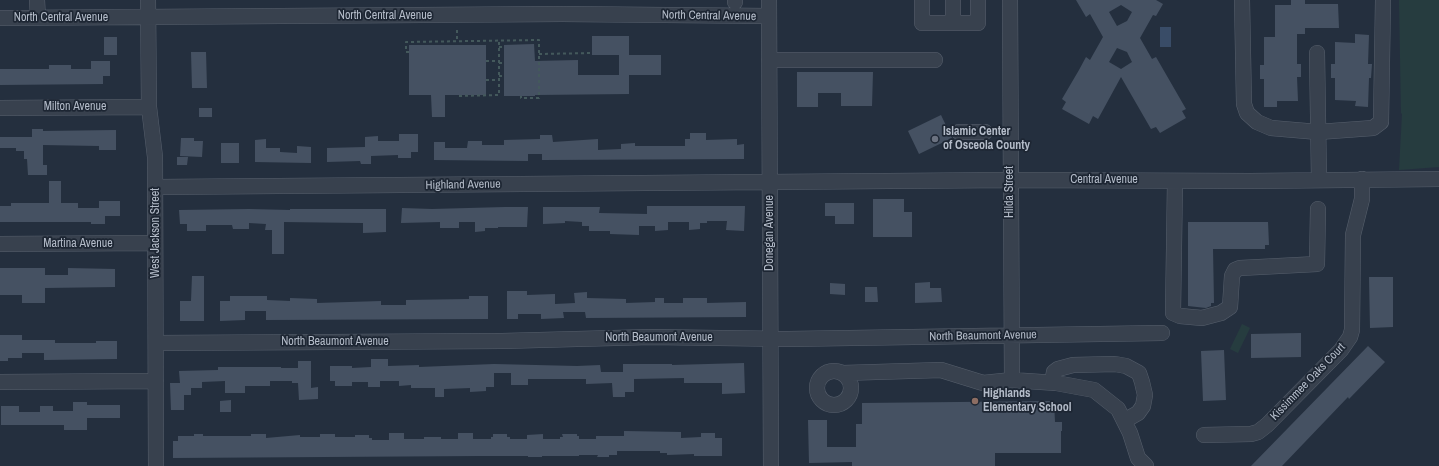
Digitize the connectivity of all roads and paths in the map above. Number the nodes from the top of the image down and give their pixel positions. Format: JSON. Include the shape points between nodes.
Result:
{"nodes":[{"id":1,"x":38,"y":0,"type":"edge"},
{"id":2,"x":148,"y":0,"type":"edge"},
{"id":3,"x":769,"y":0,"type":"edge"},
{"id":4,"x":922,"y":0,"type":"edge"},
{"id":5,"x":953,"y":0,"type":"edge"},
{"id":6,"x":978,"y":0,"type":"edge"},
{"id":7,"x":1010,"y":0,"type":"edge"},
{"id":8,"x":1242,"y":0,"type":"edge"},
{"id":9,"x":1383,"y":0,"type":"edge"},
{"id":10,"x":769,"y":16,"type":"junction"},
{"id":11,"x":0,"y":18,"type":"edge"},
{"id":12,"x":38,"y":18,"type":"junction"},
{"id":13,"x":148,"y":18,"type":"junction"},
{"id":14,"x":953,"y":23,"type":"junction"},
{"id":15,"x":457,"y":30,"type":"dead end"},
{"id":16,"x":499,"y":40,"type":"junction"},
{"id":17,"x":457,"y":41,"type":"junction"},
{"id":18,"x":499,"y":47,"type":"junction"},
{"id":19,"x":504,"y":47,"type":"dead end"},
{"id":20,"x":409,"y":52,"type":"dead end"},
{"id":21,"x":592,"y":53,"type":"dead end"},
{"id":22,"x":1317,"y":53,"type":"dead end"},
{"id":23,"x":539,"y":54,"type":"junction"},
{"id":24,"x":769,"y":60,"type":"junction"},
{"id":25,"x":935,"y":60,"type":"dead end"},
{"id":26,"x":486,"y":61,"type":"dead end"},
{"id":27,"x":498,"y":62,"type":"junction"},
{"id":28,"x":504,"y":63,"type":"dead end"},
{"id":29,"x":498,"y":76,"type":"junction"},
{"id":30,"x":504,"y":76,"type":"dead end"},
{"id":31,"x":486,"y":80,"type":"dead end"},
{"id":32,"x":498,"y":80,"type":"junction"},
{"id":33,"x":459,"y":96,"type":"dead end"},
{"id":34,"x":521,"y":96,"type":"dead end"},
{"id":35,"x":149,"y":107,"type":"junction"},
{"id":36,"x":0,"y":108,"type":"edge"},
{"id":37,"x":959,"y":132,"type":"dead end"},
{"id":38,"x":985,"y":132,"type":"dead end"},
{"id":39,"x":1318,"y":132,"type":"junction"},
{"id":40,"x":1362,"y":179,"type":"junction"},
{"id":41,"x":1439,"y":179,"type":"edge"},
{"id":42,"x":1010,"y":180,"type":"junction"},
{"id":43,"x":1319,"y":180,"type":"junction"},
{"id":44,"x":770,"y":181,"type":"junction"},
{"id":45,"x":1175,"y":181,"type":"junction"},
{"id":46,"x":156,"y":187,"type":"junction"},
{"id":47,"x":1318,"y":209,"type":"dead end"},
{"id":48,"x":155,"y":243,"type":"junction"},
{"id":49,"x":0,"y":244,"type":"edge"},
{"id":50,"x":1162,"y":333,"type":"dead end"},
{"id":51,"x":1011,"y":336,"type":"junction"},
{"id":52,"x":770,"y":339,"type":"junction"},
{"id":53,"x":156,"y":343,"type":"junction"},
{"id":54,"x":843,"y":373,"type":"dead end"},
{"id":55,"x":1012,"y":380,"type":"junction"},
{"id":56,"x":156,"y":381,"type":"junction"},
{"id":57,"x":0,"y":382,"type":"edge"},
{"id":58,"x":1052,"y":383,"type":"junction"},
{"id":59,"x":1124,"y":421,"type":"junction"},
{"id":60,"x":1204,"y":435,"type":"dead end"},
{"id":61,"x":156,"y":466,"type":"edge"},
{"id":62,"x":770,"y":466,"type":"edge"},
{"id":63,"x":1146,"y":466,"type":"edge"}],
"edges":[{"from":1,"to":12,"type":"street"},
{"from":2,"to":13,"type":"street","name":"West Jackson Street"},
{"from":3,"to":10,"type":"street","name":"Donegan Avenue"},
{"from":4,"to":14,"type":"street","via":[[922,24]]},
{"from":5,"to":14,"type":"street"},
{"from":6,"to":14,"type":"street","via":[[978,23]]},
{"from":7,"to":42,"type":"street","name":"Hilda Street"},
{"from":8,"to":39,"type":"street","via":[[1244,104],[1247,114],[1271,128]]},
{"from":9,"to":39,"type":"street","via":[[1381,122],[1373,128]]},
{"from":10,"to":13,"type":"street","name":"North Central Avenue","via":[[562,14]]},
{"from":10,"to":24,"type":"street","name":"Donegan Avenue"},
{"from":11,"to":12,"type":"street","name":"North Central Avenue"},
{"from":12,"to":13,"type":"street","name":"North Central Avenue"},
{"from":13,"to":35,"type":"street","name":"West Jackson Street"},
{"from":15,"to":17,"type":"path"},
{"from":16,"to":17,"type":"path"},
{"from":16,"to":18,"type":"path"},
{"from":16,"to":23,"type":"path","via":[[539,40]]},
{"from":17,"to":20,"type":"path","via":[[406,42],[406,52]]},
{"from":18,"to":19,"type":"path"},
{"from":18,"to":27,"type":"path"},
{"from":21,"to":23,"type":"path"},
{"from":22,"to":39,"type":"street"},
{"from":23,"to":34,"type":"path","via":[[539,98]]},
{"from":24,"to":25,"type":"street"},
{"from":24,"to":44,"type":"street","name":"Donegan Avenue"},
{"from":26,"to":27,"type":"path"},
{"from":27,"to":28,"type":"path"},
{"from":27,"to":29,"type":"path"},
{"from":29,"to":30,"type":"path"},
{"from":29,"to":32,"type":"path"},
{"from":31,"to":32,"type":"path"},
{"from":32,"to":33,"type":"path","via":[[498,95]]},
{"from":35,"to":36,"type":"street","name":"Milton Avenue"},
{"from":35,"to":46,"type":"street","name":"West Jackson Street"},
{"from":37,"to":38,"type":"street"},
{"from":39,"to":43,"type":"street"},
{"from":40,"to":41,"type":"street","name":"Central Avenue"},
{"from":40,"to":43,"type":"street","name":"Central Avenue"},
{"from":40,"to":60,"type":"street","name":"Kissimmee Oaks Court","via":[[1362,199],[1353,235],[1350,338],[1258,432]]},
{"from":42,"to":44,"type":"street","name":"Central Avenue"},
{"from":42,"to":45,"type":"street","name":"Central Avenue"},
{"from":42,"to":51,"type":"street","name":"Hilda Street"},
{"from":43,"to":45,"type":"street","name":"Central Avenue"},
{"from":44,"to":46,"type":"street","name":"Highland Avenue"},
{"from":44,"to":52,"type":"street","name":"Donegan Avenue"},
{"from":45,"to":47,"type":"street","via":[[1173,313],[1180,316],[1202,318],[1221,313],[1230,307],[1232,276],[1235,270],[1240,268],[1317,264]]},
{"from":46,"to":48,"type":"street","name":"West Jackson Street"},
{"from":48,"to":49,"type":"street","name":"Martina Avenue"},
{"from":48,"to":53,"type":"street","name":"West Jackson Street"},
{"from":50,"to":51,"type":"street","name":"North Beaumont Avenue"},
{"from":51,"to":52,"type":"street","name":"North Beaumont Avenue"},
{"from":51,"to":55,"type":"street","name":"Hilda Street"},
{"from":52,"to":53,"type":"street","name":"North Beaumont Avenue","via":[[651,337],[502,341]]},
{"from":52,"to":62,"type":"street","name":"Donegan Avenue"},
{"from":53,"to":56,"type":"street","name":"West Jackson Street"},
{"from":54,"to":55,"type":"street","via":[[941,370],[983,383]]},
{"from":55,"to":58,"type":"street"},
{"from":56,"to":57,"type":"street"},
{"from":56,"to":61,"type":"street","name":"West Jackson Street"},
{"from":58,"to":59,"type":"street","via":[[1094,390],[1118,409]]},
{"from":58,"to":59,"type":"street","via":[[1054,372],[1073,365],[1126,366],[1139,373],[1145,396],[1144,406]]},
{"from":59,"to":63,"type":"street","via":[[1138,458]]}]}
